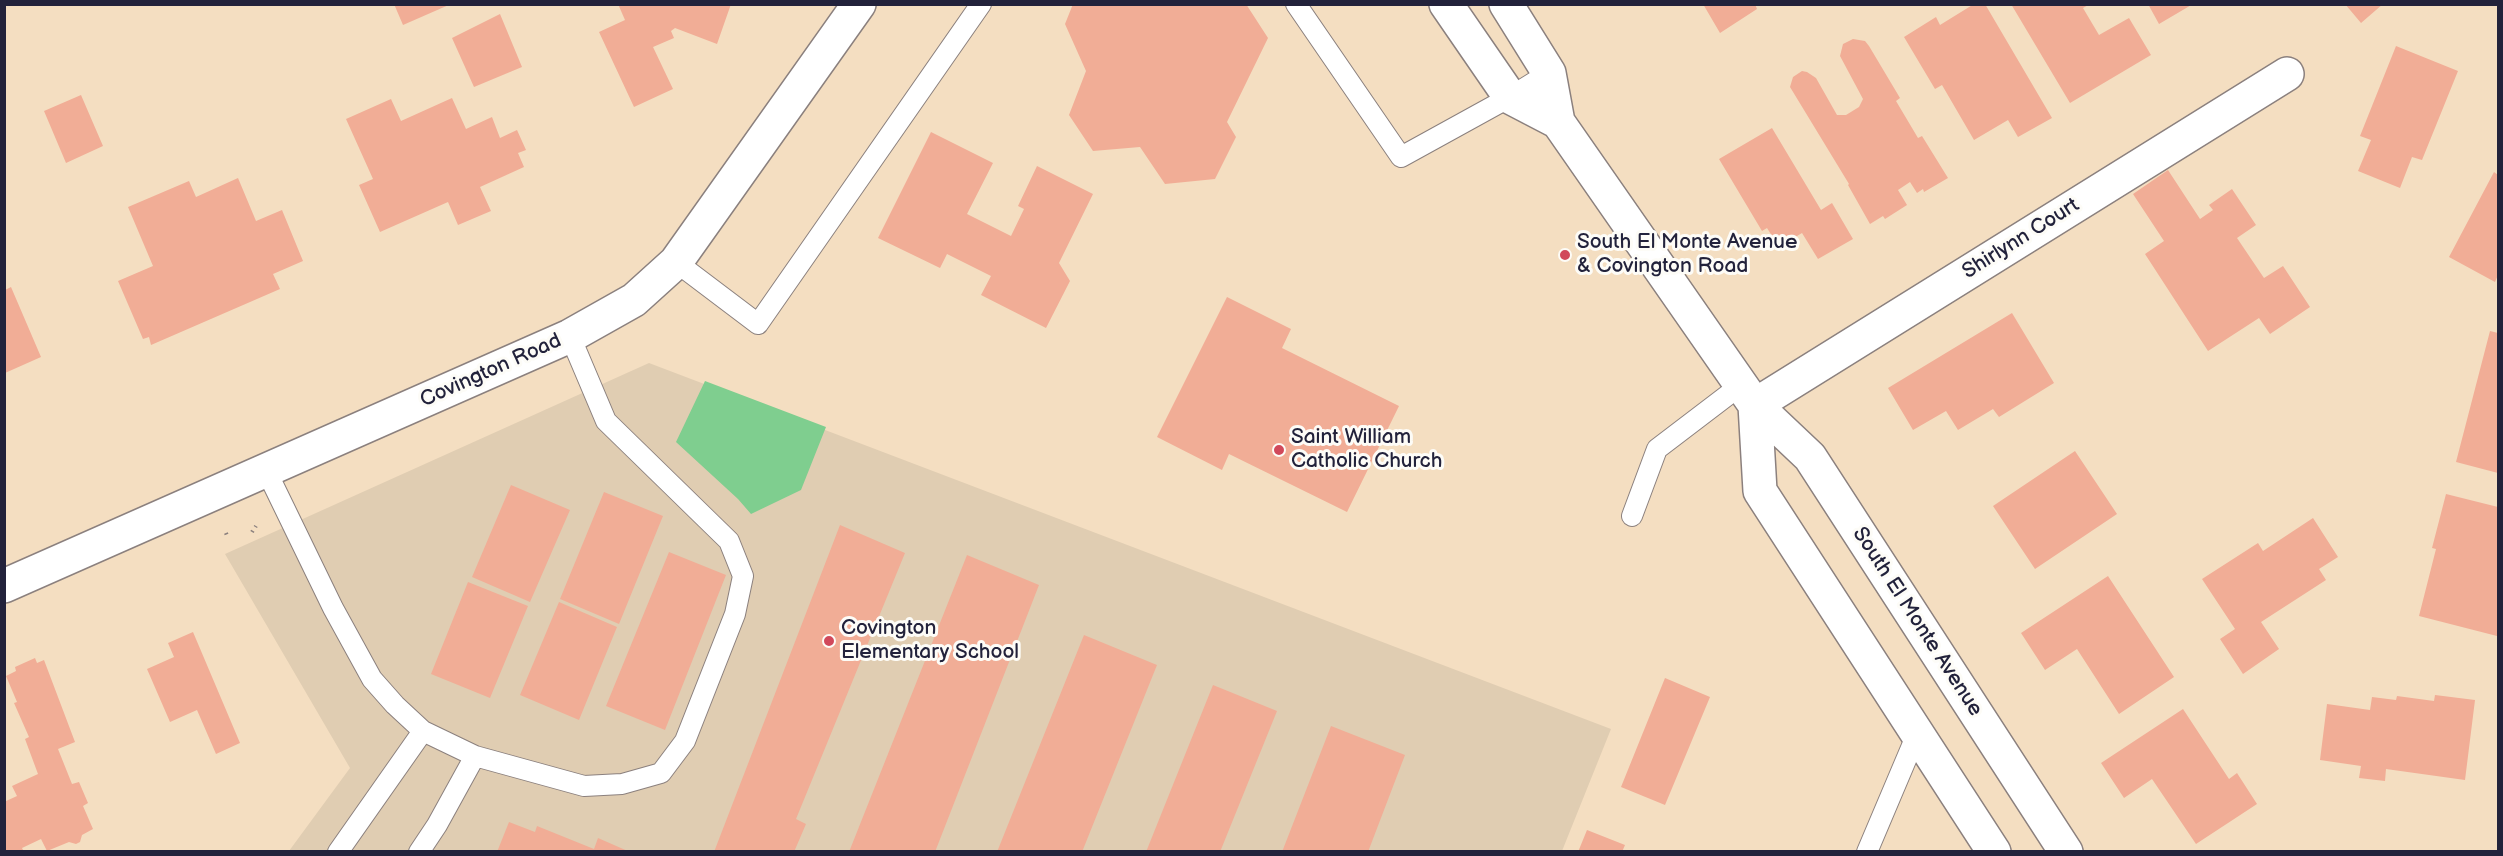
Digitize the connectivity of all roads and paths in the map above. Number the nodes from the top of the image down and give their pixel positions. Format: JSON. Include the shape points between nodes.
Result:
{"nodes":[{"id":1,"x":859,"y":4,"type":"edge"},
{"id":2,"x":981,"y":4,"type":"edge"},
{"id":3,"x":1296,"y":4,"type":"edge"},
{"id":4,"x":1446,"y":4,"type":"edge"},
{"id":5,"x":1506,"y":4,"type":"edge"},
{"id":6,"x":1549,"y":73,"type":"junction"},
{"id":7,"x":2287,"y":74,"type":"dead end"},
{"id":8,"x":1510,"y":98,"type":"junction"},
{"id":9,"x":1558,"y":122,"type":"junction"},
{"id":10,"x":676,"y":262,"type":"junction"},
{"id":11,"x":570,"y":336,"type":"junction"},
{"id":12,"x":1748,"y":395,"type":"junction"},
{"id":13,"x":266,"y":470,"type":"junction"},
{"id":14,"x":1632,"y":516,"type":"dead end"},
{"id":15,"x":256,"y":526,"type":"dead end"},
{"id":16,"x":252,"y":532,"type":"dead end"},
{"id":17,"x":4,"y":586,"type":"edge"},
{"id":18,"x":423,"y":730,"type":"junction"},
{"id":19,"x":1917,"y":734,"type":"junction"},
{"id":20,"x":475,"y":756,"type":"junction"},
{"id":21,"x":338,"y":852,"type":"edge"},
{"id":22,"x":419,"y":852,"type":"edge"},
{"id":23,"x":1867,"y":852,"type":"edge"},
{"id":24,"x":1994,"y":852,"type":"edge"},
{"id":25,"x":2066,"y":852,"type":"edge"}],
"edges":[{"from":1,"to":10,"type":"main road","name":"Covington Road"},
{"from":2,"to":10,"type":"lane","via":[[758,324]]},
{"from":3,"to":8,"type":"lane","via":[[1401,157]]},
{"from":4,"to":8,"type":"main road","name":"South El Monte Avenue"},
{"from":5,"to":6,"type":"main road","name":"South El Monte Avenue"},
{"from":6,"to":8,"type":"lane"},
{"from":6,"to":9,"type":"main road","name":"South El Monte Avenue"},
{"from":7,"to":12,"type":"main road","name":"Shirlynn Court"},
{"from":8,"to":9,"type":"main road","name":"South El Monte Avenue"},
{"from":9,"to":12,"type":"main road","name":"South El Monte Avenue"},
{"from":10,"to":11,"type":"main road","name":"Covington Road","via":[[634,300]]},
{"from":11,"to":13,"type":"main road","name":"Covington Road"},
{"from":11,"to":20,"type":"lane","via":[[606,421],[729,541],[743,576],[735,614],[685,741],[661,773],[622,784],[584,786]]},
{"from":12,"to":14,"type":"lane","via":[[1657,449]]},
{"from":12,"to":19,"type":"main road","via":[[1760,491]]},
{"from":12,"to":25,"type":"main road","name":"South El Monte Avenue","via":[[1810,457]]},
{"from":13,"to":17,"type":"main road","name":"Covington Road"},
{"from":13,"to":18,"type":"lane","via":[[372,680]]},
{"from":15,"to":16,"type":"path"},
{"from":18,"to":20,"type":"lane"},
{"from":18,"to":21,"type":"lane"},
{"from":19,"to":23,"type":"lane"},
{"from":19,"to":24,"type":"main road"},
{"from":20,"to":22,"type":"lane"}]}
